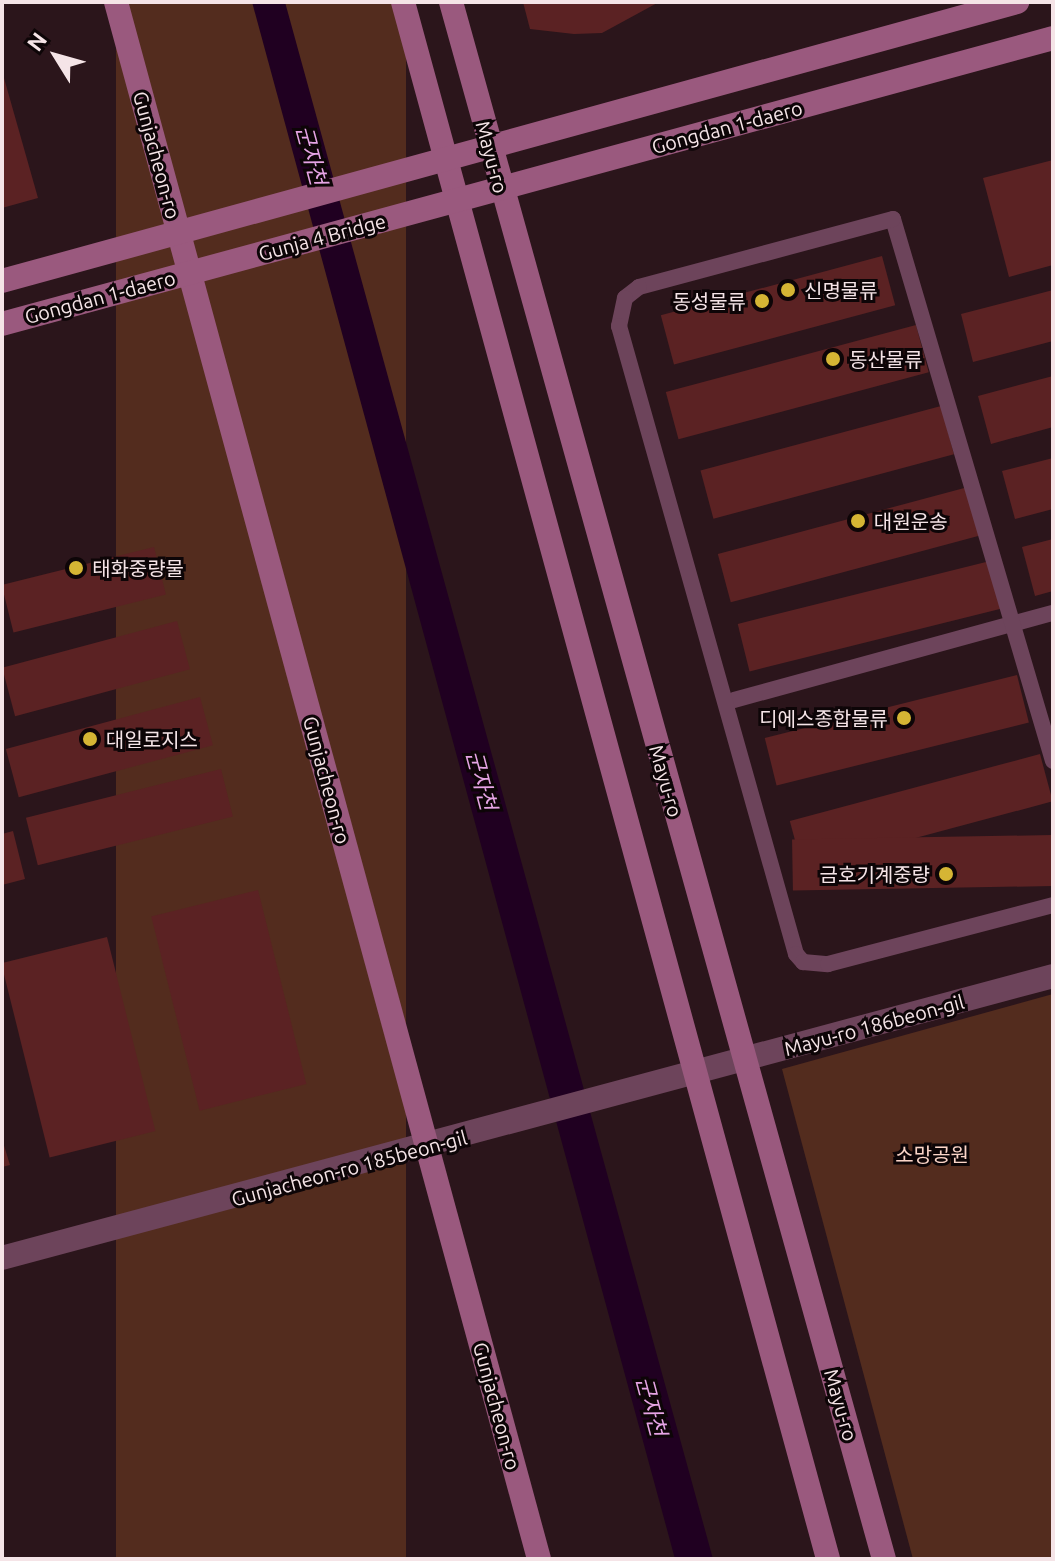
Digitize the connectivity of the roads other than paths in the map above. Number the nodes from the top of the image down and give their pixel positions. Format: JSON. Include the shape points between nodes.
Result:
{"nodes":[{"id":1,"x":116,"y":2,"type":"edge"},
{"id":2,"x":403,"y":2,"type":"edge"},
{"id":3,"x":451,"y":2,"type":"edge"},
{"id":4,"x":1017,"y":2,"type":"edge"},
{"id":5,"x":1053,"y":38,"type":"edge"},
{"id":6,"x":489,"y":148,"type":"junction"},
{"id":7,"x":446,"y":160,"type":"junction"},
{"id":8,"x":500,"y":189,"type":"junction"},
{"id":9,"x":457,"y":201,"type":"junction"},
{"id":10,"x":400,"y":217,"type":"joint"},
{"id":11,"x":178,"y":233,"type":"junction"},
{"id":12,"x":244,"y":257,"type":"joint"},
{"id":13,"x":189,"y":273,"type":"junction"},
{"id":14,"x":2,"y":281,"type":"edge"},
{"id":15,"x":2,"y":324,"type":"edge"},
{"id":16,"x":1053,"y":613,"type":"edge"},
{"id":17,"x":1013,"y":624,"type":"junction"},
{"id":18,"x":734,"y":700,"type":"dead end"},
{"id":19,"x":1053,"y":761,"type":"edge"},
{"id":20,"x":1053,"y":905,"type":"edge"},
{"id":21,"x":1053,"y":976,"type":"edge"},
{"id":22,"x":744,"y":1061,"type":"junction"},
{"id":23,"x":695,"y":1074,"type":"junction"},
{"id":24,"x":427,"y":1148,"type":"junction"},
{"id":25,"x":2,"y":1258,"type":"edge"},
{"id":26,"x":539,"y":1559,"type":"edge"},
{"id":27,"x":828,"y":1559,"type":"edge"},
{"id":28,"x":884,"y":1559,"type":"edge"}],
"edges":[{"from":1,"to":11,"type":"street","name":"Gunjacheon-ro"},
{"from":2,"to":7,"type":"street"},
{"from":3,"to":6,"type":"street","name":"Mayu-ro"},
{"from":4,"to":6,"type":"street"},
{"from":5,"to":8,"type":"street","name":"Gongdan 1-daero"},
{"from":6,"to":7,"type":"street"},
{"from":6,"to":8,"type":"street","name":"Mayu-ro"},
{"from":7,"to":9,"type":"street"},
{"from":7,"to":11,"type":"street"},
{"from":8,"to":9,"type":"street","name":"Gongdan 1-daero"},
{"from":8,"to":22,"type":"street","name":"Mayu-ro"},
{"from":9,"to":10,"type":"street","name":"Gongdan 1-daero"},
{"from":9,"to":23,"type":"street"},
{"from":10,"to":12,"type":"street","name":"Gunja 4 Bridge"},
{"from":11,"to":13,"type":"street","name":"Gunjacheon-ro"},
{"from":11,"to":14,"type":"street"},
{"from":12,"to":13,"type":"street","name":"Gongdan 1-daero"},
{"from":13,"to":15,"type":"street","name":"Gongdan 1-daero"},
{"from":13,"to":24,"type":"street","name":"Gunjacheon-ro"},
{"from":16,"to":17,"type":"lane"},
{"from":17,"to":18,"type":"lane"},
{"from":17,"to":19,"type":"lane"},
{"from":17,"to":20,"type":"lane","via":[[893,219],[639,287],[625,298],[619,326],[796,954],[803,962],[828,964]]},
{"from":21,"to":22,"type":"street","name":"Mayu-ro 186beon-gil"},
{"from":22,"to":23,"type":"street","name":"Mayu-ro 186beon-gil"},
{"from":22,"to":28,"type":"street","name":"Mayu-ro"},
{"from":23,"to":24,"type":"street","name":"Gunjacheon-ro 185beon-gil"},
{"from":23,"to":27,"type":"street"},
{"from":24,"to":25,"type":"street","name":"Gunjacheon-ro 185beon-gil"},
{"from":24,"to":26,"type":"street","name":"Gunjacheon-ro"}]}
